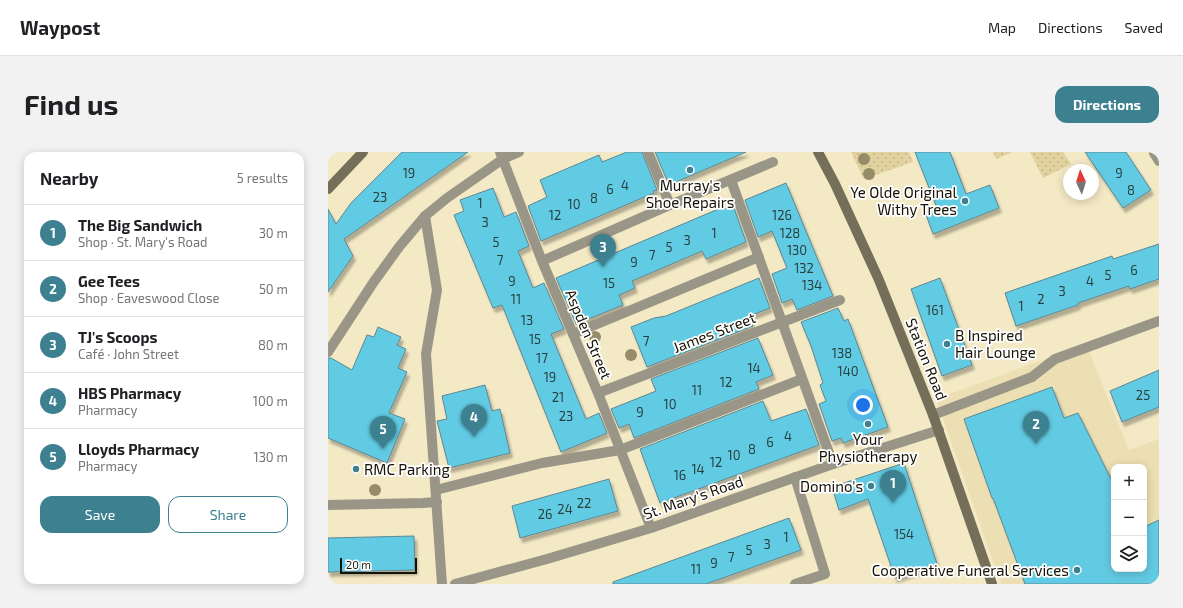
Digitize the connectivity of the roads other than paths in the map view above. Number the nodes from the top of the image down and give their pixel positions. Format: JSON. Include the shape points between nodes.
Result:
{"nodes":[{"id":1,"x":363,"y":152,"type":"edge"},
{"id":2,"x":519,"y":152,"type":"edge"},
{"id":3,"x":648,"y":152,"type":"edge"},
{"id":4,"x":818,"y":152,"type":"edge"},
{"id":5,"x":502,"y":155,"type":"edge"},
{"id":6,"x":773,"y":162,"type":"dead end"},
{"id":7,"x":731,"y":180,"type":"junction"},
{"id":8,"x":328,"y":189,"type":"edge"},
{"id":9,"x":670,"y":205,"type":"junction"},
{"id":10,"x":425,"y":216,"type":"junction"},
{"id":11,"x":759,"y":257,"type":"junction"},
{"id":12,"x":542,"y":261,"type":"junction"},
{"id":13,"x":840,"y":300,"type":"dead end"},
{"id":14,"x":1159,"y":321,"type":"edge"},
{"id":15,"x":782,"y":322,"type":"junction"},
{"id":16,"x":573,"y":334,"type":"junction"},
{"id":17,"x":328,"y":352,"type":"edge"},
{"id":18,"x":802,"y":379,"type":"junction"},
{"id":19,"x":598,"y":393,"type":"junction"},
{"id":20,"x":934,"y":415,"type":"junction"},
{"id":21,"x":939,"y":430,"type":"junction"},
{"id":22,"x":620,"y":450,"type":"junction"},
{"id":23,"x":833,"y":464,"type":"junction"},
{"id":24,"x":795,"y":477,"type":"junction"},
{"id":25,"x":436,"y":490,"type":"junction"},
{"id":26,"x":437,"y":502,"type":"junction"},
{"id":27,"x":328,"y":505,"type":"edge"},
{"id":28,"x":651,"y":528,"type":"junction"},
{"id":29,"x":442,"y":584,"type":"edge"},
{"id":30,"x":455,"y":584,"type":"edge"},
{"id":31,"x":795,"y":584,"type":"edge"},
{"id":32,"x":992,"y":584,"type":"edge"}],
"edges":[{"from":1,"to":8,"type":"main road"},
{"from":2,"to":5,"type":"street"},
{"from":3,"to":9,"type":"street"},
{"from":4,"to":20,"type":"main road","name":"Station Road","via":[[879,280]]},
{"from":5,"to":10,"type":"street"},
{"from":5,"to":12,"type":"street","name":"Aspden Street"},
{"from":6,"to":7,"type":"street"},
{"from":7,"to":9,"type":"street"},
{"from":7,"to":11,"type":"street"},
{"from":9,"to":12,"type":"street"},
{"from":10,"to":17,"type":"street","via":[[373,283]]},
{"from":10,"to":25,"type":"street","via":[[437,290],[426,354]]},
{"from":11,"to":15,"type":"street"},
{"from":11,"to":16,"type":"street"},
{"from":12,"to":16,"type":"street","name":"Aspden Street"},
{"from":13,"to":15,"type":"street","name":"James Street"},
{"from":14,"to":20,"type":"street","via":[[1055,359],[1032,377]]},
{"from":15,"to":18,"type":"street"},
{"from":15,"to":19,"type":"street","name":"James Street"},
{"from":16,"to":19,"type":"street","name":"Aspden Street"},
{"from":18,"to":22,"type":"street"},
{"from":18,"to":23,"type":"street"},
{"from":19,"to":22,"type":"street","name":"Aspden Street"},
{"from":20,"to":21,"type":"main road","name":"Station Road"},
{"from":21,"to":23,"type":"street","name":"St. Mary's Road"},
{"from":21,"to":32,"type":"main road","name":"Station Road"},
{"from":22,"to":25,"type":"street","via":[[542,463]]},
{"from":22,"to":28,"type":"street","name":"Aspden Street"},
{"from":23,"to":24,"type":"street","name":"St. Mary's Road"},
{"from":24,"to":28,"type":"street","name":"St. Mary's Road"},
{"from":24,"to":31,"type":"street","via":[[825,574]]},
{"from":25,"to":26,"type":"street"},
{"from":26,"to":27,"type":"street"},
{"from":26,"to":29,"type":"street"},
{"from":28,"to":30,"type":"street","name":"St. Mary's Road"}]}
